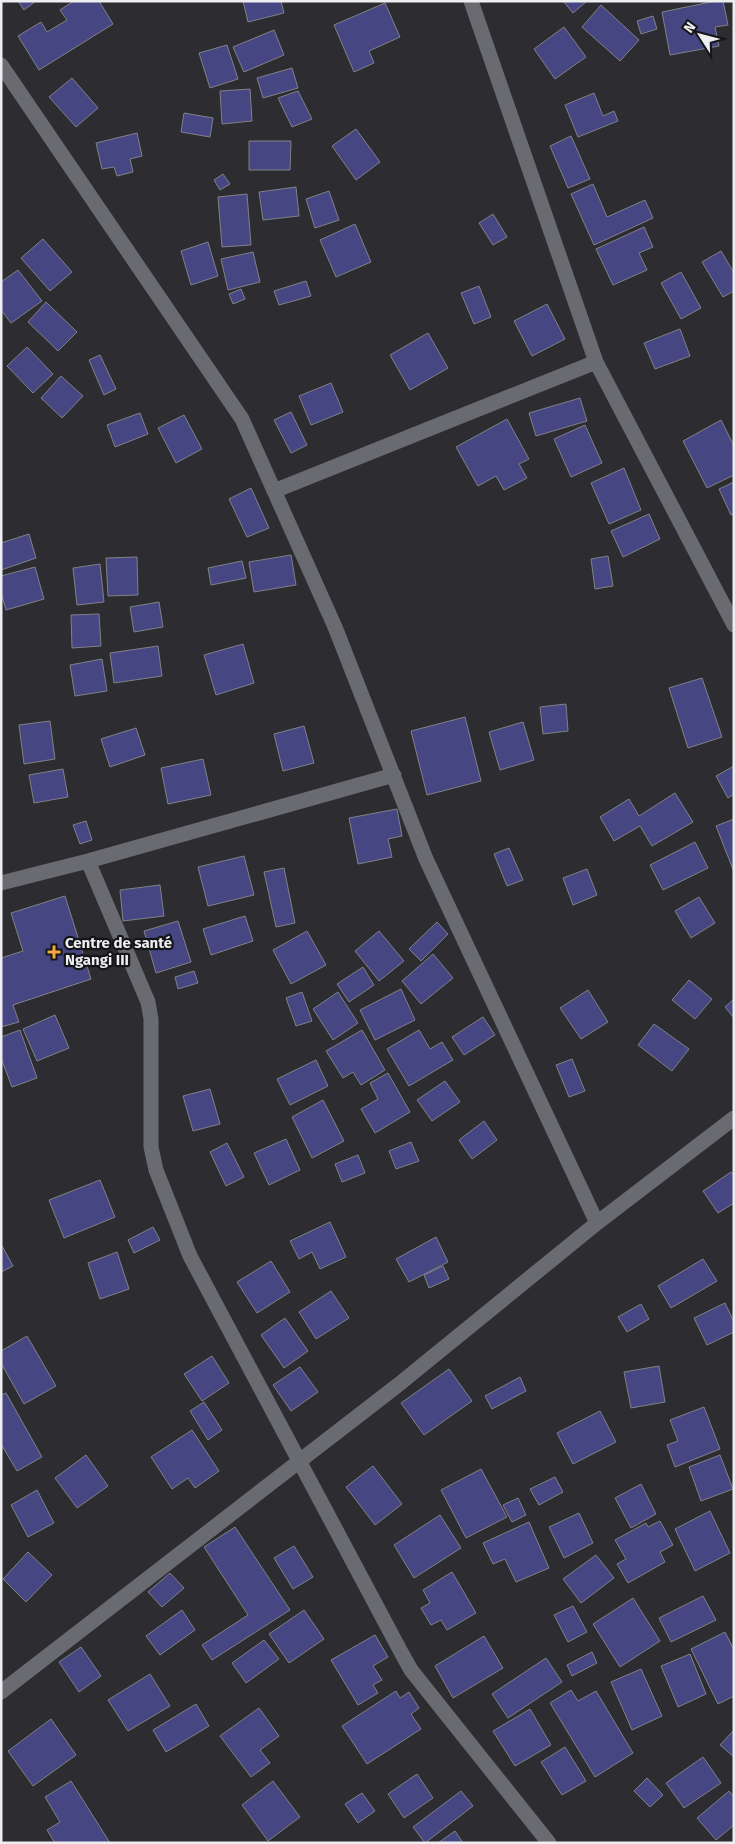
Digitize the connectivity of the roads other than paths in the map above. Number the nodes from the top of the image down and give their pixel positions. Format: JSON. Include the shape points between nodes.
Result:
{"nodes":[{"id":1,"x":471,"y":1,"type":"edge"},
{"id":2,"x":1,"y":65,"type":"edge"},
{"id":3,"x":596,"y":362,"type":"junction"},
{"id":4,"x":274,"y":491,"type":"junction"},
{"id":5,"x":734,"y":625,"type":"edge"},
{"id":6,"x":394,"y":776,"type":"junction"},
{"id":7,"x":88,"y":861,"type":"junction"},
{"id":8,"x":1,"y":883,"type":"edge"},
{"id":9,"x":734,"y":1118,"type":"edge"},
{"id":10,"x":597,"y":1223,"type":"junction"},
{"id":11,"x":300,"y":1461,"type":"junction"},
{"id":12,"x":1,"y":1692,"type":"edge"},
{"id":13,"x":549,"y":1843,"type":"edge"}],
"edges":[{"from":1,"to":3,"type":"street"},
{"from":2,"to":4,"type":"street","via":[[242,419]]},
{"from":3,"to":4,"type":"street"},
{"from":3,"to":5,"type":"street"},
{"from":4,"to":6,"type":"street","via":[[335,627]]},
{"from":6,"to":7,"type":"street"},
{"from":6,"to":10,"type":"street","via":[[426,859]]},
{"from":7,"to":8,"type":"street"},
{"from":7,"to":11,"type":"street","via":[[148,1002],[151,1020],[151,1147],[156,1170],[190,1256]]},
{"from":9,"to":10,"type":"street"},
{"from":10,"to":11,"type":"street"},
{"from":11,"to":12,"type":"street"},
{"from":11,"to":13,"type":"street","via":[[411,1670]]}]}
